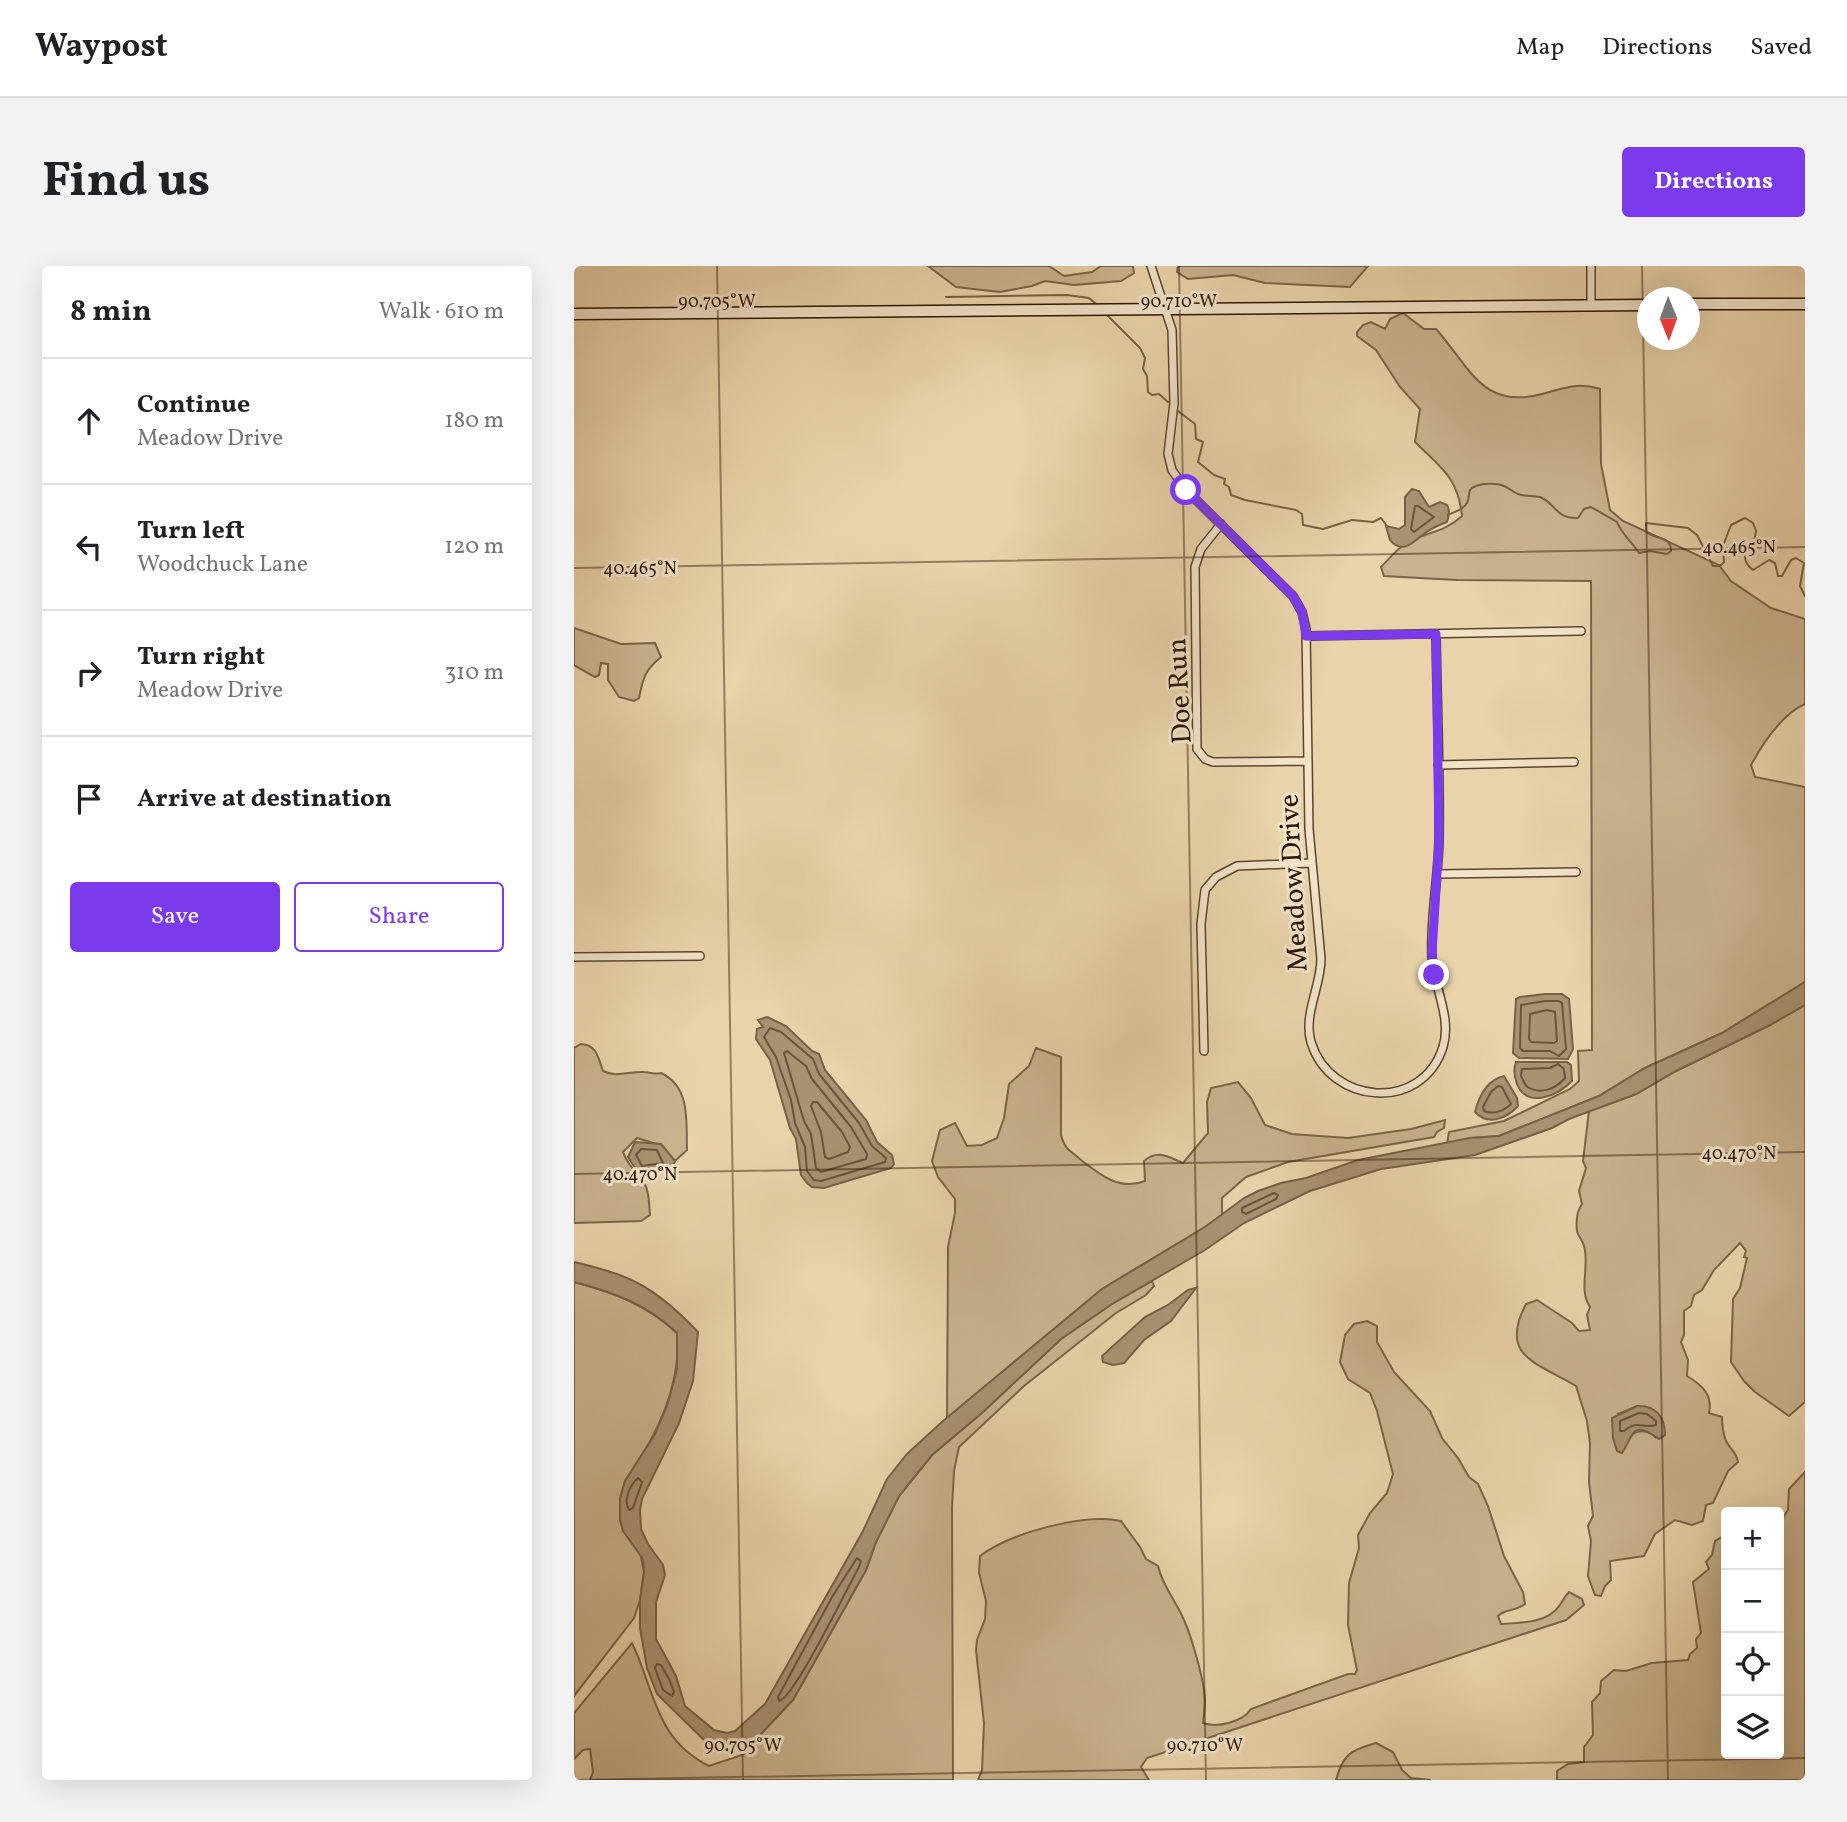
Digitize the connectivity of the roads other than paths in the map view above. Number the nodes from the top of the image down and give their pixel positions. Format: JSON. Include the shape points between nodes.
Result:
{"nodes":[{"id":1,"x":1152,"y":266,"type":"edge"},
{"id":2,"x":1591,"y":266,"type":"edge"},
{"id":3,"x":1637,"y":304,"type":"edge"},
{"id":4,"x":1700,"y":304,"type":"edge"},
{"id":5,"x":1805,"y":304,"type":"edge"},
{"id":6,"x":1591,"y":305,"type":"junction"},
{"id":7,"x":1165,"y":309,"type":"junction"},
{"id":8,"x":574,"y":314,"type":"edge"},
{"id":9,"x":1221,"y":524,"type":"junction"},
{"id":10,"x":1581,"y":631,"type":"dead end"},
{"id":11,"x":1436,"y":634,"type":"junction"},
{"id":12,"x":1306,"y":636,"type":"junction"},
{"id":13,"x":1308,"y":761,"type":"junction"},
{"id":14,"x":1574,"y":762,"type":"dead end"},
{"id":15,"x":1438,"y":765,"type":"junction"},
{"id":16,"x":1311,"y":863,"type":"junction"},
{"id":17,"x":1576,"y":872,"type":"dead end"},
{"id":18,"x":1437,"y":874,"type":"junction"},
{"id":19,"x":700,"y":956,"type":"dead end"},
{"id":20,"x":574,"y":957,"type":"edge"},
{"id":21,"x":1204,"y":1051,"type":"dead end"}],
"edges":[{"from":1,"to":7,"type":"street","name":"Meadow Drive"},
{"from":2,"to":6,"type":"street"},
{"from":3,"to":6,"type":"street"},
{"from":4,"to":5,"type":"street"},
{"from":6,"to":7,"type":"street"},
{"from":7,"to":8,"type":"street"},
{"from":7,"to":9,"type":"street","name":"Meadow Drive","via":[[1174,351],[1170,464],[1186,490]]},
{"from":9,"to":12,"type":"street","name":"Meadow Drive","via":[[1293,596],[1302,612]]},
{"from":9,"to":13,"type":"street","name":"Doe Run","via":[[1201,549],[1195,572],[1197,749],[1213,762]]},
{"from":10,"to":11,"type":"street"},
{"from":11,"to":12,"type":"street"},
{"from":11,"to":15,"type":"street","name":"Meadow Drive"},
{"from":12,"to":13,"type":"street","name":"Meadow Drive"},
{"from":13,"to":16,"type":"street","name":"Meadow Drive"},
{"from":14,"to":15,"type":"street"},
{"from":15,"to":18,"type":"street","name":"Meadow Drive"},
{"from":16,"to":18,"type":"street","name":"Meadow Drive","via":[[1321,959],[1309,1023],[1311,1042],[1331,1075],[1347,1086],[1372,1093],[1397,1091],[1415,1083],[1436,1062],[1443,1047],[1446,1029],[1432,960]]},
{"from":16,"to":21,"type":"street","via":[[1232,868],[1205,890],[1201,924]]},
{"from":17,"to":18,"type":"street"},
{"from":19,"to":20,"type":"street"}]}
